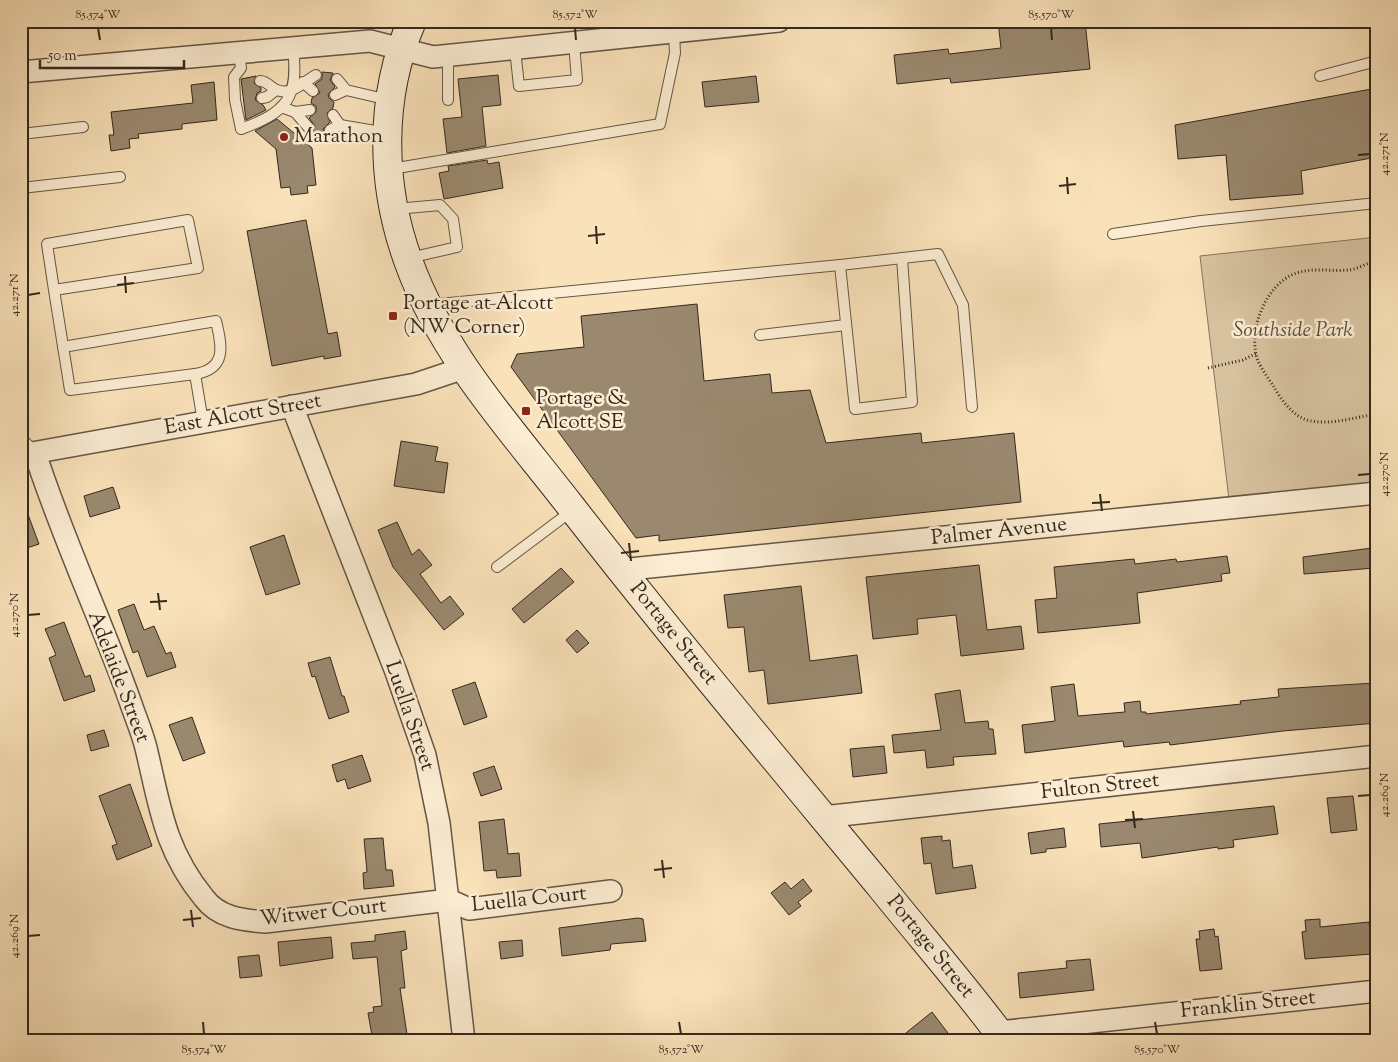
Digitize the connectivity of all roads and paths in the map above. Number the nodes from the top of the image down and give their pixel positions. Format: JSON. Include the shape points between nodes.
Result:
{"nodes":[{"id":1,"x":412,"y":21,"type":"edge"},
{"id":2,"x":779,"y":21,"type":"edge"},
{"id":3,"x":674,"y":32,"type":"junction"},
{"id":4,"x":574,"y":43,"type":"junction"},
{"id":5,"x":293,"y":48,"type":"junction"},
{"id":6,"x":515,"y":48,"type":"junction"},
{"id":7,"x":400,"y":49,"type":"junction"},
{"id":8,"x":240,"y":53,"type":"junction"},
{"id":9,"x":448,"y":55,"type":"junction"},
{"id":10,"x":1377,"y":60,"type":"edge"},
{"id":11,"x":21,"y":72,"type":"edge"},
{"id":12,"x":316,"y":75,"type":"dead end"},
{"id":13,"x":1320,"y":76,"type":"dead end"},
{"id":14,"x":338,"y":79,"type":"dead end"},
{"id":15,"x":260,"y":81,"type":"dead end"},
{"id":16,"x":303,"y":82,"type":"junction"},
{"id":17,"x":276,"y":90,"type":"junction"},
{"id":18,"x":346,"y":90,"type":"junction"},
{"id":19,"x":293,"y":91,"type":"junction"},
{"id":20,"x":313,"y":91,"type":"dead end"},
{"id":21,"x":335,"y":95,"type":"dead end"},
{"id":22,"x":262,"y":98,"type":"dead end"},
{"id":23,"x":390,"y":100,"type":"junction"},
{"id":24,"x":448,"y":100,"type":"dead end"},
{"id":25,"x":281,"y":107,"type":"junction"},
{"id":26,"x":310,"y":110,"type":"dead end"},
{"id":27,"x":295,"y":112,"type":"junction"},
{"id":28,"x":333,"y":114,"type":"dead end"},
{"id":29,"x":340,"y":125,"type":"junction"},
{"id":30,"x":83,"y":127,"type":"dead end"},
{"id":31,"x":308,"y":127,"type":"dead end"},
{"id":32,"x":330,"y":130,"type":"dead end"},
{"id":33,"x":388,"y":133,"type":"junction"},
{"id":34,"x":21,"y":134,"type":"edge"},
{"id":35,"x":389,"y":170,"type":"junction"},
{"id":36,"x":120,"y":177,"type":"dead end"},
{"id":37,"x":21,"y":188,"type":"edge"},
{"id":38,"x":1377,"y":203,"type":"edge"},
{"id":39,"x":395,"y":210,"type":"junction"},
{"id":40,"x":1113,"y":234,"type":"dead end"},
{"id":41,"x":902,"y":258,"type":"junction"},
{"id":42,"x":408,"y":259,"type":"junction"},
{"id":43,"x":1377,"y":259,"type":"edge"},
{"id":44,"x":840,"y":265,"type":"junction"},
{"id":45,"x":54,"y":290,"type":"junction"},
{"id":46,"x":428,"y":306,"type":"junction"},
{"id":47,"x":846,"y":325,"type":"junction"},
{"id":48,"x":760,"y":335,"type":"dead end"},
{"id":49,"x":64,"y":347,"type":"junction"},
{"id":50,"x":1257,"y":353,"type":"junction"},
{"id":51,"x":464,"y":368,"type":"junction"},
{"id":52,"x":1208,"y":368,"type":"dead end"},
{"id":53,"x":195,"y":374,"type":"junction"},
{"id":54,"x":292,"y":406,"type":"junction"},
{"id":55,"x":972,"y":407,"type":"dead end"},
{"id":56,"x":1377,"y":414,"type":"edge"},
{"id":57,"x":203,"y":422,"type":"junction"},
{"id":58,"x":26,"y":449,"type":"edge"},
{"id":59,"x":1377,"y":493,"type":"edge"},
{"id":60,"x":574,"y":510,"type":"junction"},
{"id":61,"x":497,"y":567,"type":"dead end"},
{"id":62,"x":620,"y":570,"type":"junction"},
{"id":63,"x":1377,"y":756,"type":"edge"},
{"id":64,"x":823,"y":817,"type":"junction"},
{"id":65,"x":611,"y":891,"type":"dead end"},
{"id":66,"x":204,"y":899,"type":"joint"},
{"id":67,"x":448,"y":900,"type":"junction"},
{"id":68,"x":1377,"y":991,"type":"edge"},
{"id":69,"x":1002,"y":1036,"type":"edge"},
{"id":70,"x":464,"y":1041,"type":"edge"}],
"edges":[{"from":1,"to":7,"type":"main road","name":"Portage Street"},
{"from":2,"to":3,"type":"street"},
{"from":3,"to":4,"type":"street"},
{"from":3,"to":35,"type":"lane","via":[[675,53],[660,124]]},
{"from":4,"to":6,"type":"street"},
{"from":4,"to":6,"type":"lane","via":[[577,80],[519,86]]},
{"from":5,"to":7,"type":"street","via":[[370,41]]},
{"from":5,"to":8,"type":"street"},
{"from":5,"to":19,"type":"lane","via":[[296,71]]},
{"from":6,"to":9,"type":"street"},
{"from":7,"to":9,"type":"street","via":[[434,57]]},
{"from":7,"to":23,"type":"main road","name":"Portage Street"},
{"from":8,"to":11,"type":"street"},
{"from":8,"to":25,"type":"lane","via":[[241,68],[234,77],[240,129],[266,120]]},
{"from":9,"to":24,"type":"lane"},
{"from":10,"to":13,"type":"lane"},
{"from":12,"to":16,"type":"lane"},
{"from":14,"to":18,"type":"lane"},
{"from":15,"to":17,"type":"lane","via":[[266,81]]},
{"from":16,"to":19,"type":"lane"},
{"from":16,"to":20,"type":"lane"},
{"from":17,"to":19,"type":"lane"},
{"from":17,"to":22,"type":"lane"},
{"from":18,"to":21,"type":"lane"},
{"from":18,"to":23,"type":"lane"},
{"from":19,"to":25,"type":"lane"},
{"from":23,"to":33,"type":"main road","name":"Portage Street"},
{"from":25,"to":27,"type":"lane"},
{"from":26,"to":27,"type":"lane"},
{"from":27,"to":31,"type":"lane"},
{"from":28,"to":29,"type":"lane"},
{"from":29,"to":32,"type":"lane"},
{"from":29,"to":33,"type":"lane"},
{"from":30,"to":34,"type":"lane"},
{"from":33,"to":35,"type":"main road","name":"Portage Street"},
{"from":35,"to":39,"type":"main road","name":"Portage Street"},
{"from":36,"to":37,"type":"lane"},
{"from":38,"to":40,"type":"lane","via":[[1201,221]]},
{"from":39,"to":42,"type":"main road","name":"Portage Street"},
{"from":39,"to":42,"type":"lane","via":[[440,206],[453,219],[457,247]]},
{"from":41,"to":44,"type":"lane"},
{"from":41,"to":47,"type":"lane","via":[[912,402],[855,409]]},
{"from":41,"to":55,"type":"lane","via":[[938,254],[963,305]]},
{"from":42,"to":46,"type":"main road","name":"Portage Street"},
{"from":43,"to":50,"type":"path","via":[[1351,270],[1304,271],[1286,278],[1273,289],[1261,312],[1255,344]]},
{"from":44,"to":46,"type":"lane"},
{"from":44,"to":47,"type":"lane"},
{"from":45,"to":45,"type":"lane","via":[[47,244],[188,220],[198,268]]},
{"from":45,"to":49,"type":"lane"},
{"from":46,"to":51,"type":"main road","name":"Portage Street"},
{"from":47,"to":48,"type":"lane"},
{"from":49,"to":53,"type":"lane","via":[[70,390]]},
{"from":49,"to":53,"type":"lane","via":[[216,321],[221,353],[216,365],[208,372]]},
{"from":50,"to":52,"type":"path","via":[[1243,360]]},
{"from":50,"to":56,"type":"path","via":[[1277,392],[1301,417],[1316,422]]},
{"from":51,"to":54,"type":"street","name":"East Alcott Street","via":[[416,384]]},
{"from":51,"to":60,"type":"main road","name":"Portage Street"},
{"from":53,"to":57,"type":"lane"},
{"from":54,"to":57,"type":"street","name":"East Alcott Street"},
{"from":54,"to":67,"type":"street","name":"Luella Street","via":[[425,755],[439,823]]},
{"from":57,"to":58,"type":"street","name":"East Alcott Street"},
{"from":58,"to":66,"type":"street","name":"Adelaide Street","via":[[127,694],[145,745],[162,823],[172,847]]},
{"from":59,"to":62,"type":"street","name":"Palmer Avenue"},
{"from":60,"to":61,"type":"lane"},
{"from":60,"to":62,"type":"main road","name":"Portage Street"},
{"from":62,"to":64,"type":"main road","name":"Portage Street"},
{"from":63,"to":64,"type":"street","name":"Fulton Street"},
{"from":64,"to":69,"type":"main road","name":"Portage Street"},
{"from":65,"to":67,"type":"street","name":"Luella Court","via":[[469,909]]},
{"from":66,"to":67,"type":"street","name":"Witwer Court","via":[[219,912],[240,920],[265,922]]},
{"from":67,"to":70,"type":"street","name":"Luella Street"},
{"from":68,"to":69,"type":"street","name":"Franklin Street"}]}
